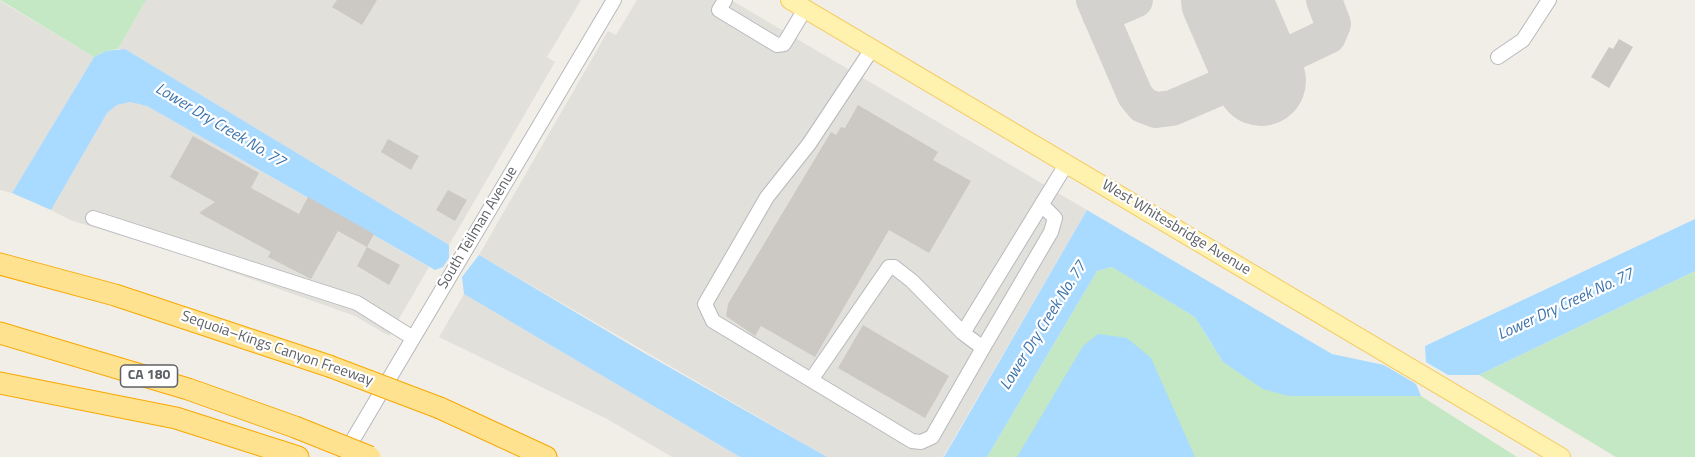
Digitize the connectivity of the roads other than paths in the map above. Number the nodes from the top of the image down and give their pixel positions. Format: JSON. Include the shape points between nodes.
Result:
{"nodes":[{"id":1,"x":614,"y":0,"type":"edge"},
{"id":2,"x":725,"y":0,"type":"edge"},
{"id":3,"x":1549,"y":0,"type":"edge"},
{"id":4,"x":797,"y":4,"type":"edge"},
{"id":5,"x":872,"y":49,"type":"junction"},
{"id":6,"x":1498,"y":57,"type":"dead end"},
{"id":7,"x":1067,"y":163,"type":"junction"},
{"id":8,"x":1042,"y":205,"type":"junction"},
{"id":9,"x":93,"y":218,"type":"dead end"},
{"id":10,"x":0,"y":258,"type":"edge"},
{"id":11,"x":0,"y":264,"type":"edge"},
{"id":12,"x":115,"y":295,"type":"junction"},
{"id":13,"x":0,"y":333,"type":"edge"},
{"id":14,"x":963,"y":333,"type":"junction"},
{"id":15,"x":413,"y":338,"type":"junction"},
{"id":16,"x":983,"y":348,"type":"junction"},
{"id":17,"x":811,"y":380,"type":"junction"},
{"id":18,"x":0,"y":383,"type":"edge"},
{"id":19,"x":0,"y":390,"type":"edge"},
{"id":20,"x":76,"y":397,"type":"junction"},
{"id":21,"x":290,"y":454,"type":"edge"},
{"id":22,"x":342,"y":457,"type":"edge"},
{"id":23,"x":370,"y":457,"type":"edge"},
{"id":24,"x":546,"y":457,"type":"edge"},
{"id":25,"x":1562,"y":457,"type":"edge"}],
"edges":[{"from":1,"to":15,"type":"street","name":"South Teilman Avenue"},
{"from":2,"to":4,"type":"street","via":[[719,10],[777,45],[784,44]]},
{"from":3,"to":6,"type":"street","via":[[1523,40]]},
{"from":4,"to":5,"type":"main road","name":"West Whitesbridge Avenue"},
{"from":5,"to":7,"type":"main road","name":"West Whitesbridge Avenue"},
{"from":5,"to":17,"type":"street","via":[[809,144],[767,197],[705,304],[713,321]]},
{"from":7,"to":8,"type":"street"},
{"from":7,"to":25,"type":"main road","name":"West Whitesbridge Avenue"},
{"from":8,"to":14,"type":"street"},
{"from":8,"to":16,"type":"street","via":[[1055,218],[1051,232]]},
{"from":9,"to":15,"type":"street","via":[[357,303]]},
{"from":10,"to":12,"type":"highway"},
{"from":11,"to":12,"type":"highway","name":"Sequoia–Kings Canyon Freeway"},
{"from":12,"to":24,"type":"highway","name":"Sequoia–Kings Canyon Freeway","bridge":true,"via":[[221,328],[440,408]]},
{"from":13,"to":23,"type":"highway","number":"CA 180","bridge":true,"via":[[188,388]]},
{"from":14,"to":16,"type":"street"},
{"from":14,"to":17,"type":"street","via":[[912,280],[889,267]]},
{"from":15,"to":22,"type":"street","name":"South Teilman Avenue"},
{"from":16,"to":17,"type":"street","via":[[932,436],[921,442],[912,441]]},
{"from":18,"to":20,"type":"highway"},
{"from":19,"to":20,"type":"highway"},
{"from":20,"to":21,"type":"highway","via":[[176,418]]}]}
